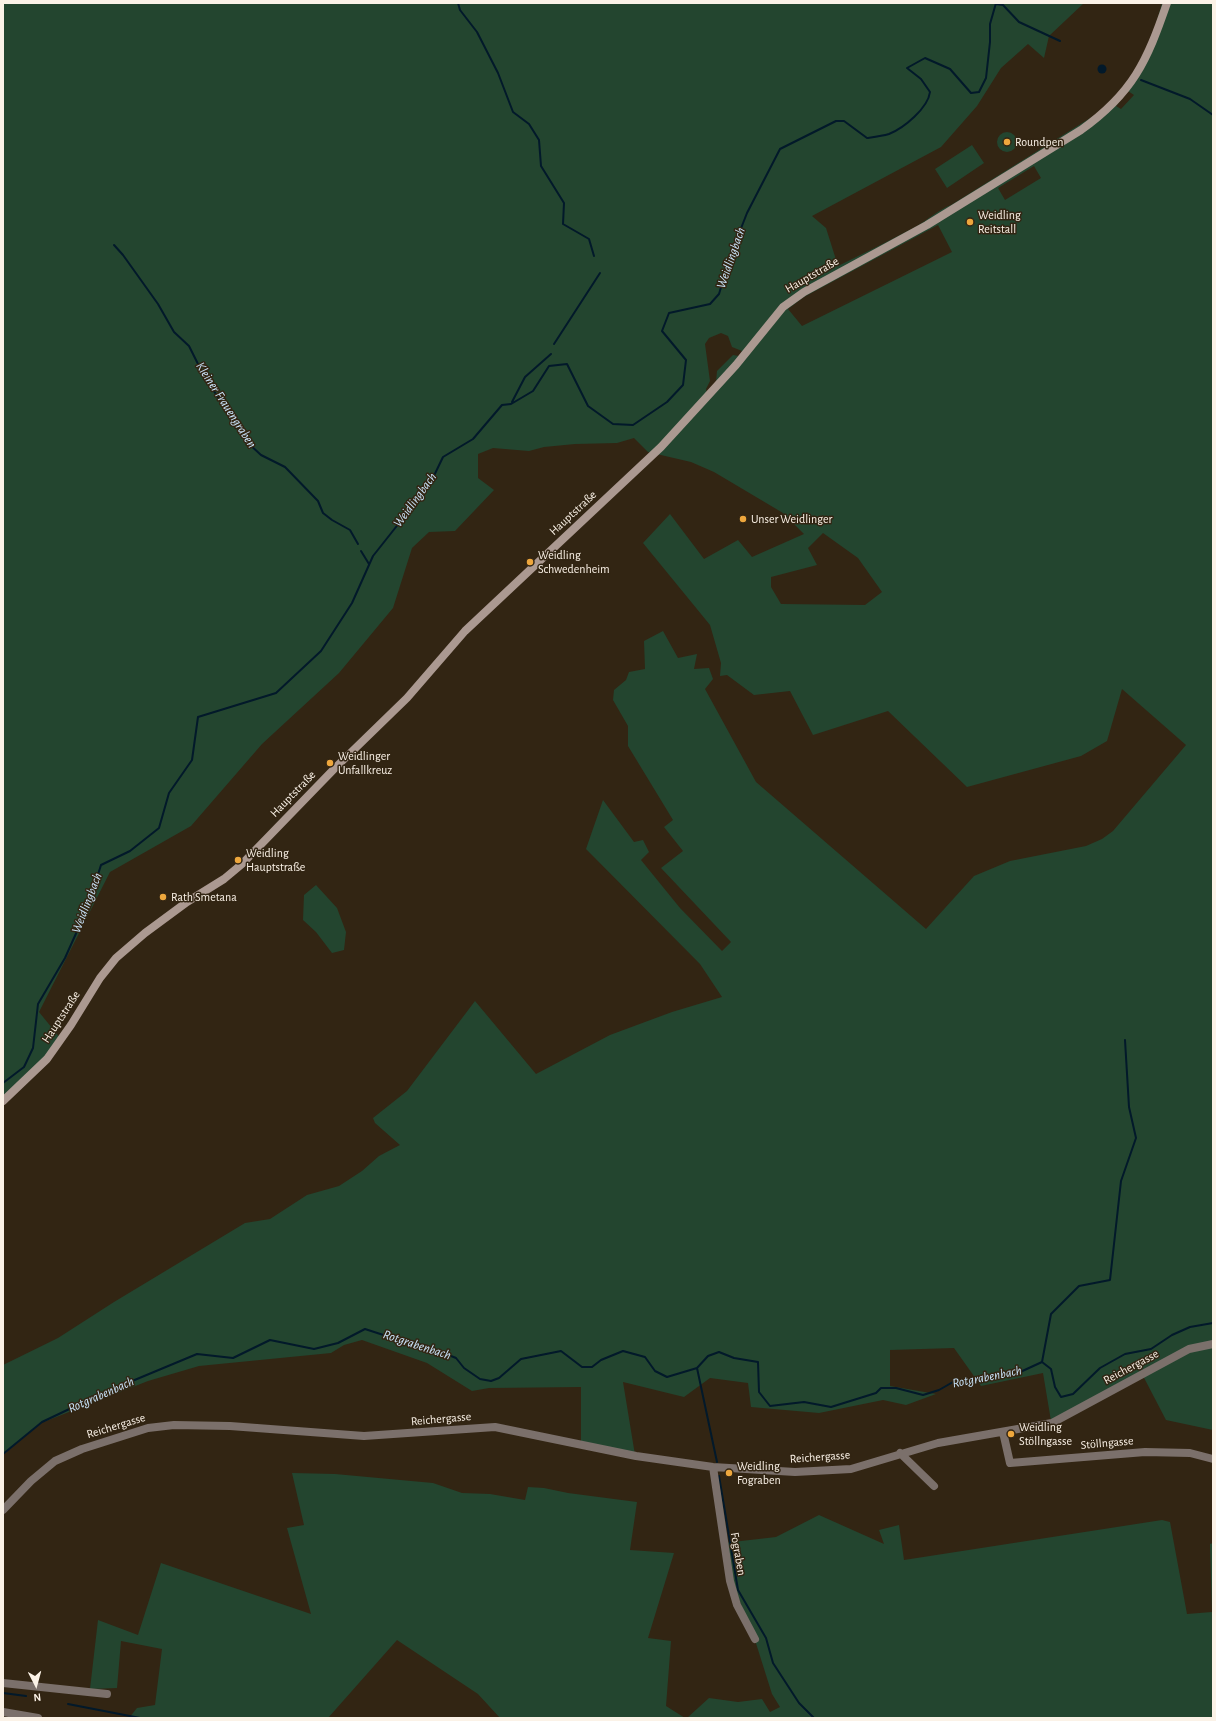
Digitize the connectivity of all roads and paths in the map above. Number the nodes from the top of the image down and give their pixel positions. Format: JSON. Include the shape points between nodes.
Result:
{"nodes":[{"id":1,"x":1167,"y":3,"type":"edge"},
{"id":2,"x":3,"y":1101,"type":"edge"},
{"id":3,"x":1213,"y":1344,"type":"edge"},
{"id":4,"x":1003,"y":1432,"type":"junction"},
{"id":5,"x":900,"y":1453,"type":"junction"},
{"id":6,"x":1213,"y":1459,"type":"edge"},
{"id":7,"x":713,"y":1467,"type":"junction"},
{"id":8,"x":934,"y":1486,"type":"dead end"},
{"id":9,"x":3,"y":1510,"type":"edge"},
{"id":10,"x":755,"y":1639,"type":"dead end"},
{"id":11,"x":3,"y":1683,"type":"edge"},
{"id":12,"x":107,"y":1694,"type":"dead end"},
{"id":13,"x":3,"y":1712,"type":"edge"},
{"id":14,"x":38,"y":1718,"type":"edge"}],
"edges":[{"from":1,"to":2,"type":"main road","name":"Hauptstraße","via":[[1144,63],[1124,93],[1101,115],[927,225],[809,289],[783,307],[736,366],[661,447],[465,631],[407,698],[242,864],[145,933],[116,958],[47,1059]]},
{"from":3,"to":4,"type":"street","name":"Reichergasse","via":[[1189,1349],[1052,1423]]},
{"from":4,"to":5,"type":"street","name":"Reichergasse","via":[[938,1443]]},
{"from":4,"to":6,"type":"street","name":"Stöllngasse","via":[[1010,1463],[1145,1452],[1190,1453]]},
{"from":5,"to":7,"type":"street","name":"Reichergasse","via":[[851,1469],[795,1472]]},
{"from":5,"to":8,"type":"street"},
{"from":7,"to":9,"type":"street","name":"Reichergasse","via":[[636,1456],[494,1427],[364,1436],[230,1426],[174,1426],[148,1428],[82,1449],[55,1462],[30,1481]]},
{"from":7,"to":10,"type":"street","name":"Fograben","via":[[730,1581],[737,1605]]},
{"from":11,"to":12,"type":"street"},
{"from":13,"to":14,"type":"street"}]}
